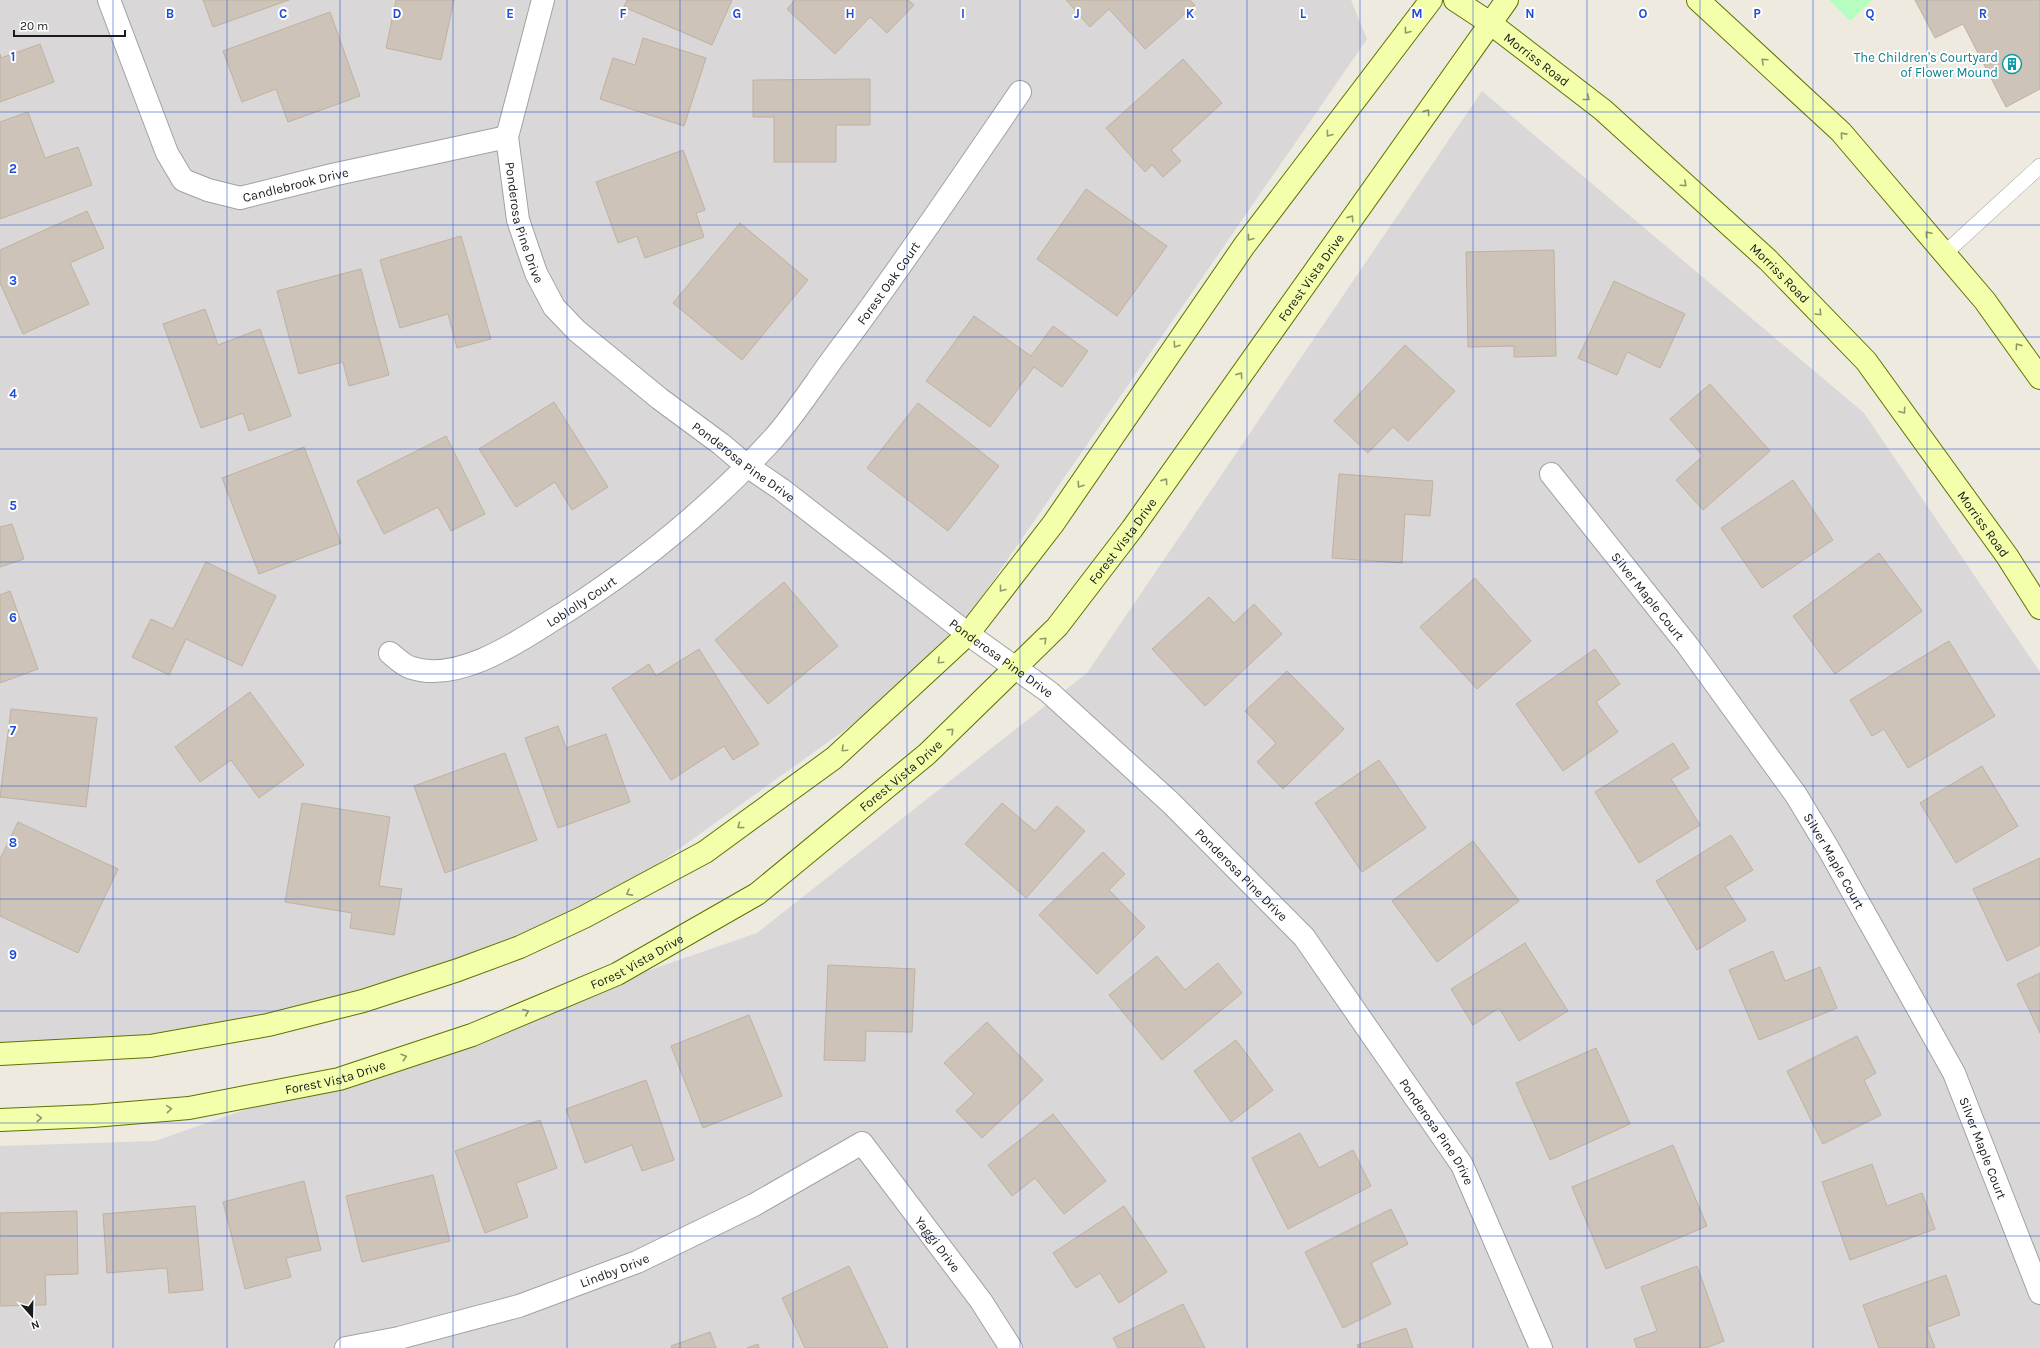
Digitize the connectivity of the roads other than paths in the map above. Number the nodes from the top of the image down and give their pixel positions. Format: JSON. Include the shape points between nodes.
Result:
{"nodes":[{"id":1,"x":109,"y":0,"type":"edge"},
{"id":2,"x":543,"y":0,"type":"edge"},
{"id":3,"x":1431,"y":0,"type":"edge"},
{"id":4,"x":1455,"y":0,"type":"edge"},
{"id":5,"x":1507,"y":0,"type":"edge"},
{"id":6,"x":1698,"y":0,"type":"edge"},
{"id":7,"x":1490,"y":23,"type":"junction"},
{"id":8,"x":1020,"y":92,"type":"dead end"},
{"id":9,"x":507,"y":136,"type":"junction"},
{"id":10,"x":2040,"y":166,"type":"edge"},
{"id":11,"x":1945,"y":253,"type":"junction"},
{"id":12,"x":2040,"y":378,"type":"edge"},
{"id":13,"x":747,"y":466,"type":"junction"},
{"id":14,"x":1551,"y":474,"type":"dead end"},
{"id":15,"x":2040,"y":608,"type":"edge"},
{"id":16,"x":968,"y":634,"type":"junction"},
{"id":17,"x":390,"y":653,"type":"dead end"},
{"id":18,"x":1017,"y":668,"type":"junction"},
{"id":19,"x":0,"y":1054,"type":"edge"},
{"id":20,"x":0,"y":1120,"type":"edge"},
{"id":21,"x":862,"y":1143,"type":"joint"},
{"id":22,"x":2040,"y":1293,"type":"edge"},
{"id":23,"x":346,"y":1348,"type":"edge"},
{"id":24,"x":1011,"y":1348,"type":"edge"},
{"id":25,"x":1541,"y":1348,"type":"edge"}],
"edges":[{"from":1,"to":9,"type":"street","name":"Candlebrook Drive","via":[[167,154],[183,180],[208,190],[240,198]]},
{"from":2,"to":9,"type":"street","name":"Ponderosa Pine Drive"},
{"from":3,"to":16,"type":"main road","one_way":true,"via":[[1244,246],[1053,524]]},
{"from":4,"to":7,"type":"main road","name":"Morriss Road"},
{"from":5,"to":7,"type":"main road","name":"Forest Vista Drive"},
{"from":11,"to":6,"type":"main road","one_way":true,"via":[[1841,132]]},
{"from":7,"to":15,"type":"main road","name":"Morriss Road","one_way":true,"via":[[1602,110],[1768,260],[1866,361],[2007,556]]},
{"from":18,"to":7,"type":"main road","name":"Forest Vista Drive","one_way":true,"via":[[1057,627],[1132,529]]},
{"from":8,"to":13,"type":"street","name":"Forest Oak Court","via":[[890,282],[775,437]]},
{"from":9,"to":13,"type":"street","name":"Ponderosa Pine Drive","via":[[518,220],[536,273],[554,307],[578,331],[660,399]]},
{"from":10,"to":11,"type":"lane"},
{"from":12,"to":11,"type":"main road","one_way":true,"via":[[1985,301]]},
{"from":13,"to":16,"type":"street","name":"Ponderosa Pine Drive","via":[[781,489]]},
{"from":13,"to":17,"type":"street","name":"Loblolly Court","via":[[676,532],[632,567],[592,596],[522,640],[480,660],[442,672],[411,668]]},
{"from":14,"to":22,"type":"street","name":"Silver Maple Court","via":[[1688,646],[1796,795],[1828,848],[1954,1073]]},
{"from":16,"to":18,"type":"street","name":"Ponderosa Pine Drive"},
{"from":16,"to":19,"type":"main road","one_way":true,"via":[[834,758],[705,852],[584,917],[520,947],[363,1001],[268,1025],[150,1046]]},
{"from":20,"to":18,"type":"main road","name":"Forest Vista Drive","one_way":true,"via":[[189,1108],[339,1079],[472,1036],[617,974],[757,894],[927,754]]},
{"from":18,"to":25,"type":"street","name":"Ponderosa Pine Drive","via":[[1049,692],[1171,803],[1304,937],[1462,1165]]},
{"from":21,"to":23,"type":"street","name":"Lindby Drive","via":[[754,1205],[637,1262],[519,1306],[399,1338]]},
{"from":21,"to":24,"type":"street","name":"Yaggi Drive","via":[[981,1301]]}]}
